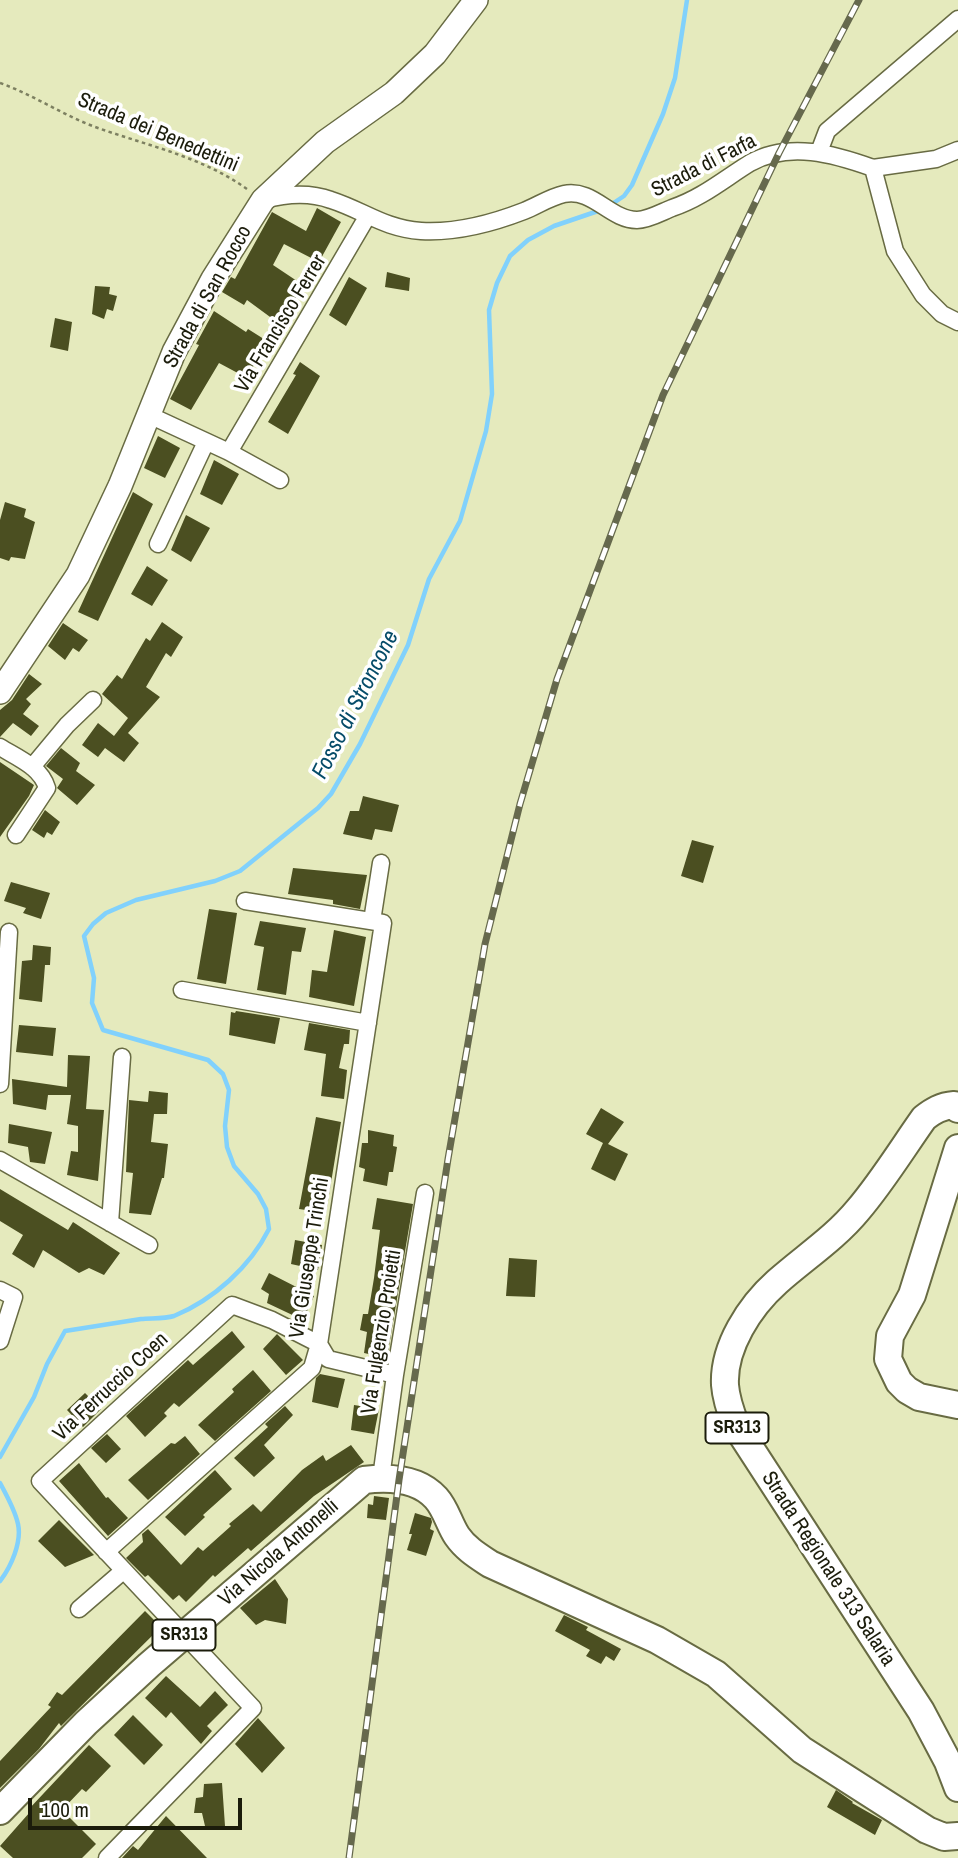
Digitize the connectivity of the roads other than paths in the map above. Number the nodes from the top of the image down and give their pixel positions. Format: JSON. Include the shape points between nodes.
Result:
{"nodes":[{"id":1,"x":477,"y":0,"type":"edge"},
{"id":2,"x":958,"y":19,"type":"edge"},
{"id":3,"x":958,"y":150,"type":"edge"},
{"id":4,"x":819,"y":152,"type":"junction"},
{"id":5,"x":873,"y":169,"type":"junction"},
{"id":6,"x":263,"y":200,"type":"junction"},
{"id":7,"x":367,"y":217,"type":"junction"},
{"id":8,"x":958,"y":322,"type":"edge"},
{"id":9,"x":149,"y":415,"type":"junction"},
{"id":10,"x":206,"y":442,"type":"junction"},
{"id":11,"x":229,"y":452,"type":"junction"},
{"id":12,"x":280,"y":480,"type":"dead end"},
{"id":13,"x":158,"y":544,"type":"dead end"},
{"id":14,"x":0,"y":692,"type":"edge"},
{"id":15,"x":93,"y":700,"type":"dead end"},
{"id":16,"x":0,"y":747,"type":"edge"},
{"id":17,"x":32,"y":767,"type":"junction"},
{"id":18,"x":16,"y":835,"type":"dead end"},
{"id":19,"x":381,"y":863,"type":"dead end"},
{"id":20,"x":245,"y":901,"type":"dead end"},
{"id":21,"x":377,"y":922,"type":"junction"},
{"id":22,"x":9,"y":932,"type":"dead end"},
{"id":23,"x":183,"y":990,"type":"dead end"},
{"id":24,"x":368,"y":1023,"type":"junction"},
{"id":25,"x":122,"y":1057,"type":"dead end"},
{"id":26,"x":0,"y":1084,"type":"edge"},
{"id":27,"x":958,"y":1109,"type":"edge"},
{"id":28,"x":958,"y":1147,"type":"edge"},
{"id":29,"x":0,"y":1160,"type":"edge"},
{"id":30,"x":425,"y":1193,"type":"dead end"},
{"id":31,"x":110,"y":1223,"type":"junction"},
{"id":32,"x":149,"y":1245,"type":"dead end"},
{"id":33,"x":0,"y":1290,"type":"edge"},
{"id":34,"x":0,"y":1341,"type":"edge"},
{"id":35,"x":318,"y":1345,"type":"junction"},
{"id":36,"x":395,"y":1375,"type":"junction"},
{"id":37,"x":958,"y":1405,"type":"edge"},
{"id":38,"x":381,"y":1478,"type":"junction"},
{"id":39,"x":106,"y":1552,"type":"junction"},
{"id":40,"x":123,"y":1571,"type":"junction"},
{"id":41,"x":79,"y":1609,"type":"dead end"},
{"id":42,"x":183,"y":1636,"type":"junction"},
{"id":43,"x":958,"y":1788,"type":"edge"},
{"id":44,"x":0,"y":1811,"type":"edge"},
{"id":45,"x":957,"y":1838,"type":"edge"},
{"id":46,"x":107,"y":1858,"type":"edge"}],
"edges":[{"from":1,"to":6,"type":"main road","name":"Strada di San Rocco","via":[[435,54],[394,93],[325,142]]},
{"from":2,"to":4,"type":"street","via":[[827,131]]},
{"from":3,"to":5,"type":"street","via":[[936,159]]},
{"from":4,"to":5,"type":"street","name":"Strada di Farfa"},
{"from":4,"to":7,"type":"street","name":"Strada di Farfa","via":[[769,155],[712,190],[638,220],[578,194],[563,194],[523,211],[449,230],[400,228]]},
{"from":5,"to":8,"type":"street","via":[[894,251],[923,295]]},
{"from":6,"to":7,"type":"street","name":"Strada di Farfa","via":[[308,195],[331,199]]},
{"from":6,"to":9,"type":"main road","name":"Strada di San Rocco","via":[[180,340]]},
{"from":7,"to":11,"type":"street","name":"Via Francisco Ferrer"},
{"from":9,"to":10,"type":"street"},
{"from":9,"to":14,"type":"main road","name":"Strada di San Rocco","via":[[78,575]]},
{"from":10,"to":11,"type":"street"},
{"from":10,"to":13,"type":"street"},
{"from":11,"to":12,"type":"street"},
{"from":15,"to":17,"type":"street"},
{"from":16,"to":17,"type":"street"},
{"from":17,"to":18,"type":"street","via":[[47,788]]},
{"from":19,"to":21,"type":"street","name":"Via Giuseppe Trinchi"},
{"from":20,"to":21,"type":"street"},
{"from":21,"to":24,"type":"street","name":"Via Giuseppe Trinchi"},
{"from":22,"to":26,"type":"street"},
{"from":23,"to":24,"type":"street"},
{"from":24,"to":35,"type":"street","name":"Via Giuseppe Trinchi"},
{"from":25,"to":31,"type":"street"},
{"from":27,"to":43,"type":"main road","name":"Strada Regionale 313 Salaria","number":"SR313","via":[[946,1106],[924,1118],[858,1211],[756,1305],[730,1354],[725,1383],[736,1426],[921,1711]]},
{"from":28,"to":37,"type":"main road","via":[[912,1295],[890,1336],[888,1359],[907,1390]]},
{"from":29,"to":31,"type":"street"},
{"from":30,"to":36,"type":"street","name":"Via Fulgenzio Proietti"},
{"from":31,"to":32,"type":"street"},
{"from":33,"to":34,"type":"street","via":[[14,1297]]},
{"from":35,"to":36,"type":"street","name":"Via Ferruccio Coen","via":[[328,1359]]},
{"from":35,"to":39,"type":"street","name":"Via Giuseppe Trinchi","via":[[312,1368]]},
{"from":35,"to":39,"type":"street","name":"Via Ferruccio Coen","via":[[232,1305],[40,1481]]},
{"from":36,"to":38,"type":"street","name":"Via Fulgenzio Proietti"},
{"from":38,"to":42,"type":"main road","name":"Via Nicola Antonelli","number":"SR313","via":[[364,1480]]},
{"from":38,"to":45,"type":"main road","via":[[399,1479],[436,1497],[455,1534],[490,1564],[657,1640],[716,1674],[802,1750],[927,1830]]},
{"from":39,"to":40,"type":"street","name":"Via Ferruccio Coen"},
{"from":40,"to":41,"type":"street"},
{"from":40,"to":42,"type":"street","name":"Via Ferruccio Coen"},
{"from":42,"to":44,"type":"main road","name":"Via Nicola Antonelli","number":"SR313","via":[[86,1723]]},
{"from":42,"to":46,"type":"street","name":"Via Ferruccio Coen","via":[[253,1709]]}]}
